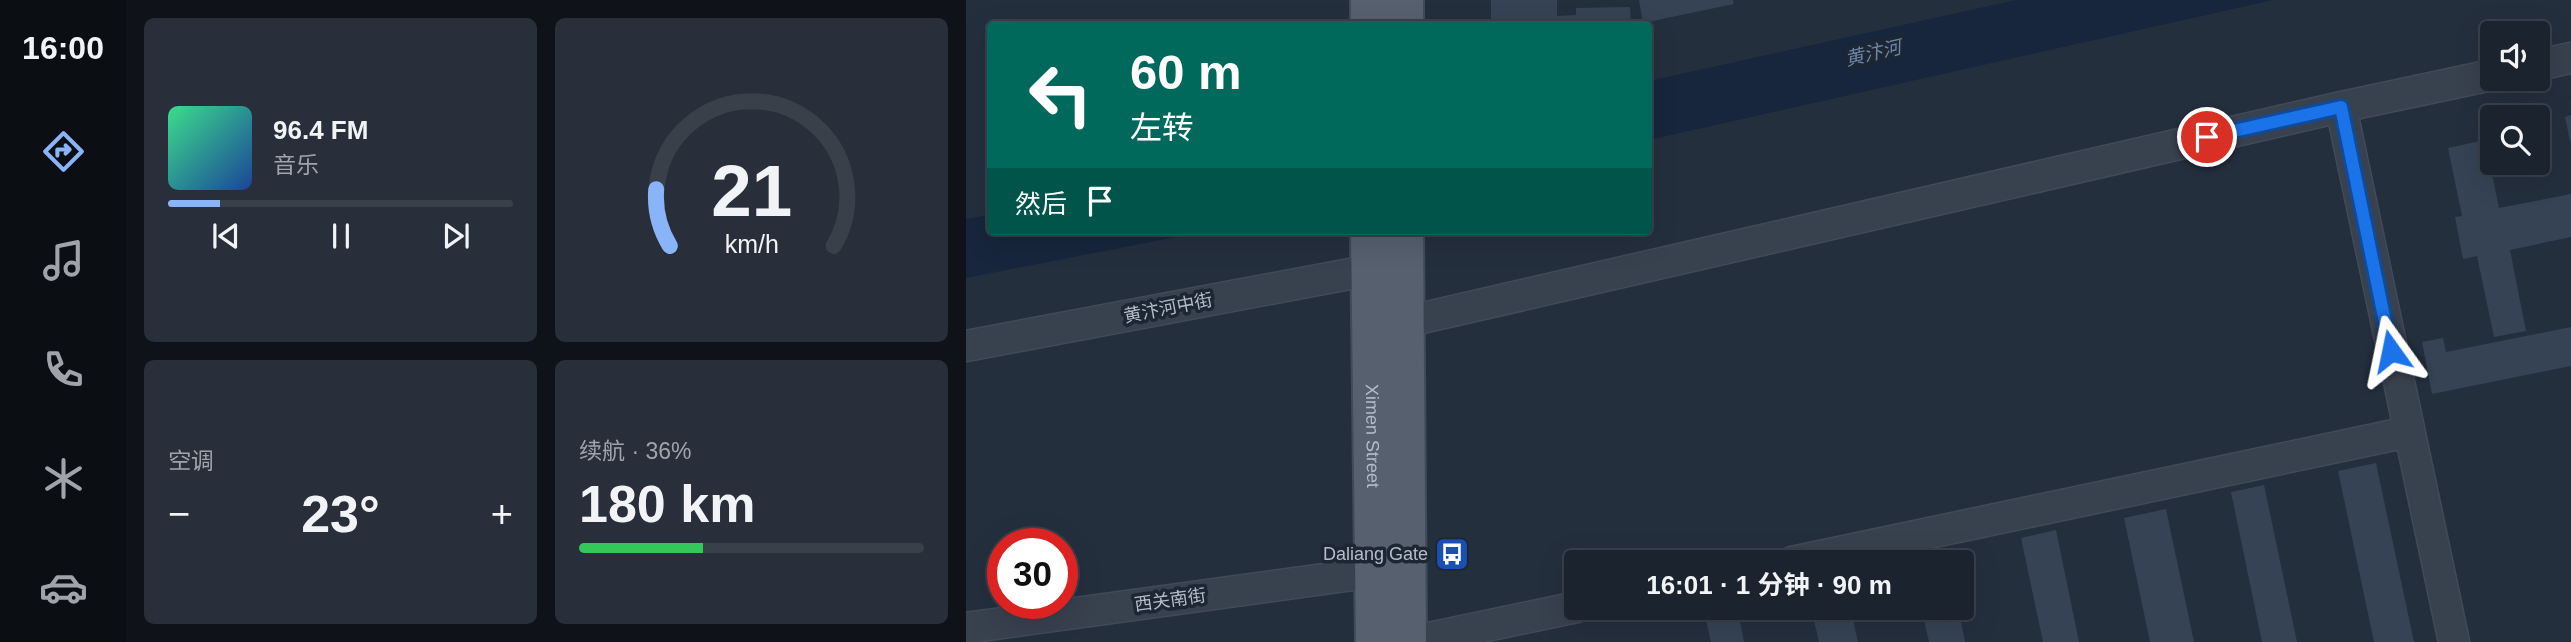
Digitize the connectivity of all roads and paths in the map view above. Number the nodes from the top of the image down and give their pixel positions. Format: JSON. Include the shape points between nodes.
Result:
{"nodes":[{"id":1,"x":1370,"y":0,"type":"edge"},
{"id":2,"x":1404,"y":0,"type":"edge"},
{"id":3,"x":1370,"y":21,"type":"edge"},
{"id":4,"x":1404,"y":21,"type":"edge"},
{"id":5,"x":2571,"y":58,"type":"edge"},
{"id":6,"x":2550,"y":62,"type":"edge"},
{"id":7,"x":2480,"y":78,"type":"edge"},
{"id":8,"x":2341,"y":107,"type":"junction"},
{"id":9,"x":1370,"y":235,"type":"edge"},
{"id":10,"x":1404,"y":235,"type":"edge"},
{"id":11,"x":1371,"y":270,"type":"junction"},
{"id":12,"x":1405,"y":322,"type":"junction"},
{"id":13,"x":966,"y":345,"type":"edge"},
{"id":14,"x":2408,"y":432,"type":"junction"},
{"id":15,"x":1849,"y":550,"type":"edge"},
{"id":16,"x":1375,"y":572,"type":"junction"},
{"id":17,"x":1564,"y":610,"type":"edge"},
{"id":18,"x":966,"y":628,"type":"edge"},
{"id":19,"x":1376,"y":642,"type":"edge"},
{"id":20,"x":1409,"y":642,"type":"edge"},
{"id":21,"x":2454,"y":642,"type":"edge"}],
"edges":[{"from":1,"to":3,"type":"main road"},
{"from":2,"to":4,"type":"main road"},
{"from":5,"to":6,"type":"street"},
{"from":7,"to":8,"type":"street"},
{"from":8,"to":12,"type":"street"},
{"from":8,"to":14,"type":"street"},
{"from":9,"to":11,"type":"main road","name":"Ximen Street"},
{"from":10,"to":12,"type":"main road","name":"Ximen Street"},
{"from":11,"to":13,"type":"street","name":"黄汴河中街"},
{"from":11,"to":16,"type":"main road","name":"Ximen Street"},
{"from":12,"to":20,"type":"main road","name":"Ximen Street"},
{"from":14,"to":15,"type":"street"},
{"from":14,"to":21,"type":"street"},
{"from":16,"to":18,"type":"street","name":"西关南街"},
{"from":16,"to":19,"type":"main road","name":"Ximen Street"},
{"from":17,"to":20,"type":"street"}]}
